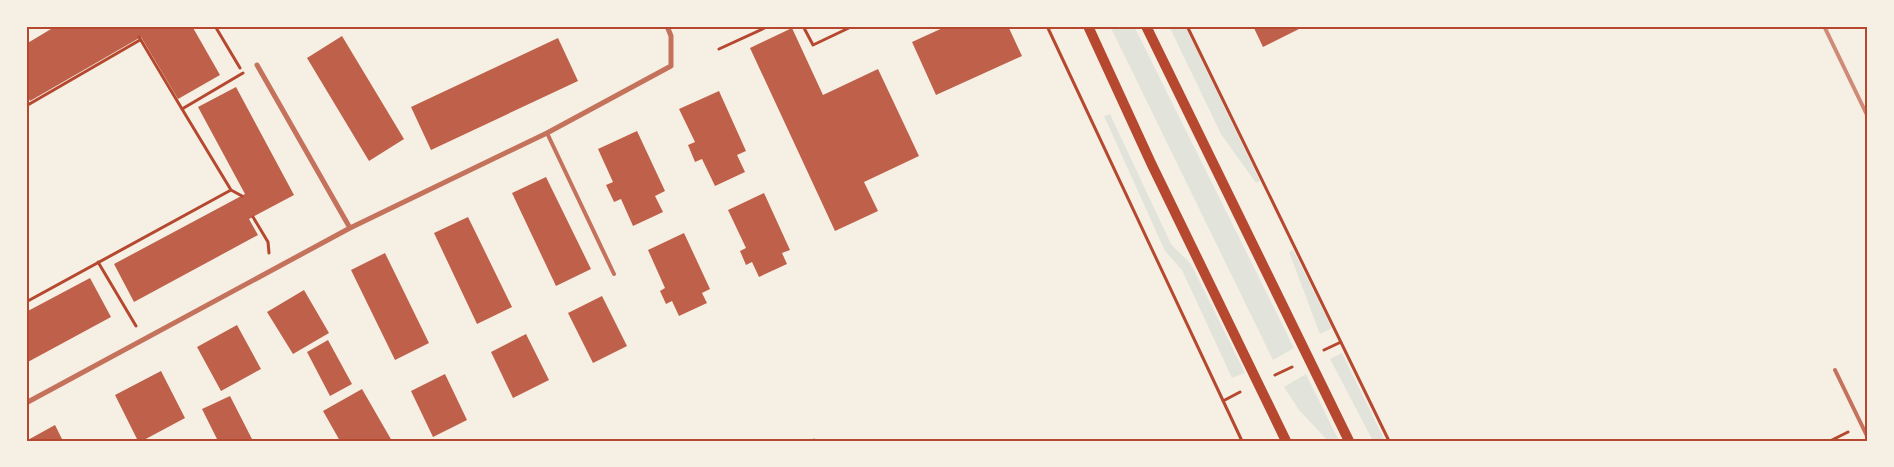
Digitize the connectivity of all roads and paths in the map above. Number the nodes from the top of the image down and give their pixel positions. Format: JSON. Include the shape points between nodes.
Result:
{"nodes":[{"id":1,"x":215,"y":26,"type":"edge"},
{"id":2,"x":666,"y":26,"type":"edge"},
{"id":3,"x":769,"y":26,"type":"edge"},
{"id":4,"x":803,"y":26,"type":"edge"},
{"id":5,"x":853,"y":26,"type":"edge"},
{"id":6,"x":1047,"y":26,"type":"edge"},
{"id":7,"x":1088,"y":26,"type":"edge"},
{"id":8,"x":1146,"y":26,"type":"edge"},
{"id":9,"x":1187,"y":26,"type":"edge"},
{"id":10,"x":719,"y":49,"type":"dead end"},
{"id":11,"x":257,"y":65,"type":"joint"},
{"id":12,"x":243,"y":73,"type":"junction"},
{"id":13,"x":26,"y":106,"type":"edge"},
{"id":14,"x":182,"y":109,"type":"junction"},
{"id":15,"x":547,"y":133,"type":"junction"},
{"id":16,"x":1128,"y":187,"type":"dead end"},
{"id":17,"x":231,"y":190,"type":"junction"},
{"id":18,"x":1124,"y":190,"type":"junction"},
{"id":19,"x":1268,"y":191,"type":"junction"},
{"id":20,"x":1262,"y":194,"type":"dead end"},
{"id":21,"x":242,"y":196,"type":"dead end"},
{"id":22,"x":253,"y":217,"type":"dead end"},
{"id":23,"x":350,"y":228,"type":"junction"},
{"id":24,"x":98,"y":262,"type":"junction"},
{"id":25,"x":272,"y":271,"type":"junction"},
{"id":26,"x":614,"y":274,"type":"dead end"},
{"id":27,"x":26,"y":302,"type":"edge"},
{"id":28,"x":144,"y":340,"type":"junction"},
{"id":29,"x":1341,"y":342,"type":"junction"},
{"id":30,"x":1308,"y":359,"type":"junction"},
{"id":31,"x":1835,"y":370,"type":"dead end"},
{"id":32,"x":1258,"y":383,"type":"junction"},
{"id":33,"x":1223,"y":400,"type":"junction"},
{"id":34,"x":26,"y":403,"type":"edge"},
{"id":35,"x":1868,"y":438,"type":"edge"},
{"id":36,"x":1242,"y":441,"type":"edge"},
{"id":37,"x":1286,"y":441,"type":"edge"},
{"id":38,"x":1349,"y":441,"type":"edge"},
{"id":39,"x":1389,"y":441,"type":"edge"}],
"edges":[{"from":1,"to":12,"type":"path"},
{"from":2,"to":15,"type":"street","via":[[671,36],[671,66]]},
{"from":3,"to":10,"type":"path"},
{"from":4,"to":5,"type":"path","via":[[813,45]]},
{"from":6,"to":18,"type":"path"},
{"from":7,"to":32,"type":"main road"},
{"from":8,"to":30,"type":"main road"},
{"from":9,"to":19,"type":"path"},
{"from":11,"to":12,"type":"path"},
{"from":11,"to":23,"type":"street"},
{"from":12,"to":14,"type":"path"},
{"from":13,"to":14,"type":"path","via":[[140,39]]},
{"from":14,"to":17,"type":"path"},
{"from":15,"to":23,"type":"street"},
{"from":15,"to":26,"type":"lane"},
{"from":16,"to":18,"type":"path"},
{"from":17,"to":21,"type":"path"},
{"from":17,"to":24,"type":"path"},
{"from":18,"to":33,"type":"path"},
{"from":19,"to":20,"type":"path"},
{"from":19,"to":29,"type":"path"},
{"from":22,"to":25,"type":"path","via":[[268,242]]},
{"from":23,"to":25,"type":"street"},
{"from":24,"to":27,"type":"path"},
{"from":24,"to":28,"type":"path"},
{"from":25,"to":28,"type":"street"},
{"from":28,"to":34,"type":"street"},
{"from":29,"to":30,"type":"path"},
{"from":29,"to":39,"type":"path"},
{"from":30,"to":32,"type":"path"},
{"from":30,"to":38,"type":"main road"},
{"from":31,"to":35,"type":"lane"},
{"from":32,"to":33,"type":"path"},
{"from":32,"to":37,"type":"main road"},
{"from":33,"to":36,"type":"path"}]}
